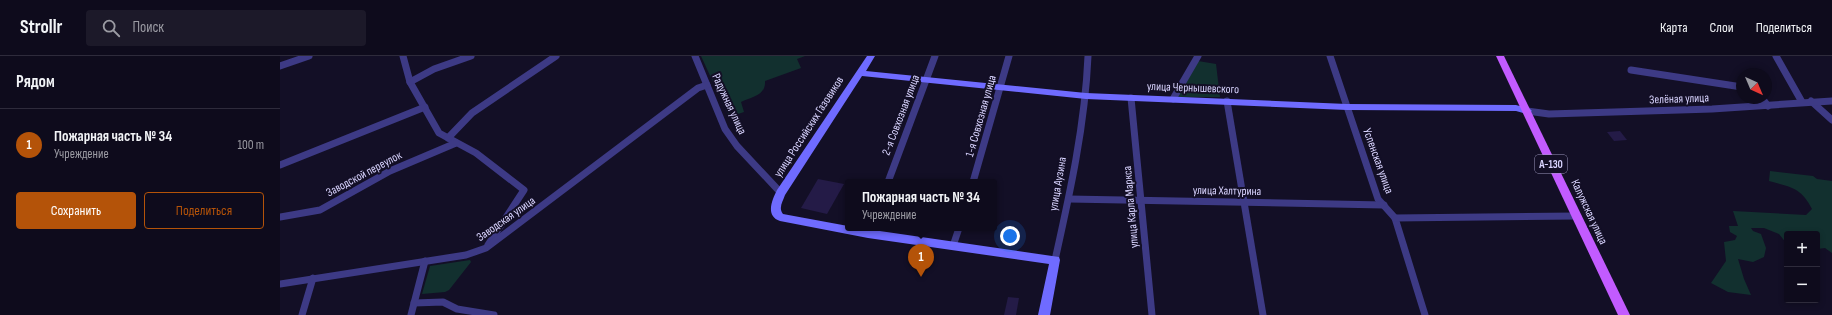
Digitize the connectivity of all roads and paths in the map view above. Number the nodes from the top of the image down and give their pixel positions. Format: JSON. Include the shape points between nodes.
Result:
{"nodes":[{"id":1,"x":309,"y":56,"type":"edge"},
{"id":2,"x":403,"y":56,"type":"edge"},
{"id":3,"x":471,"y":56,"type":"edge"},
{"id":4,"x":556,"y":56,"type":"edge"},
{"id":5,"x":695,"y":56,"type":"edge"},
{"id":6,"x":871,"y":56,"type":"edge"},
{"id":7,"x":935,"y":56,"type":"edge"},
{"id":8,"x":1009,"y":56,"type":"edge"},
{"id":9,"x":1088,"y":56,"type":"edge"},
{"id":10,"x":1198,"y":56,"type":"edge"},
{"id":11,"x":1330,"y":56,"type":"edge"},
{"id":12,"x":1500,"y":56,"type":"edge"},
{"id":13,"x":1776,"y":56,"type":"edge"},
{"id":14,"x":280,"y":66,"type":"edge"},
{"id":15,"x":1631,"y":70,"type":"dead end"},
{"id":16,"x":859,"y":73,"type":"junction"},
{"id":17,"x":926,"y":80,"type":"junction"},
{"id":18,"x":410,"y":82,"type":"junction"},
{"id":19,"x":707,"y":85,"type":"junction"},
{"id":20,"x":1736,"y":86,"type":"edge"},
{"id":21,"x":1001,"y":87,"type":"junction"},
{"id":22,"x":1086,"y":96,"type":"junction"},
{"id":23,"x":1131,"y":98,"type":"junction"},
{"id":24,"x":1173,"y":99,"type":"junction"},
{"id":25,"x":1227,"y":101,"type":"junction"},
{"id":26,"x":1832,"y":101,"type":"edge"},
{"id":27,"x":1802,"y":102,"type":"junction"},
{"id":28,"x":1811,"y":102,"type":"junction"},
{"id":29,"x":1768,"y":106,"type":"joint"},
{"id":30,"x":425,"y":107,"type":"junction"},
{"id":31,"x":1347,"y":107,"type":"junction"},
{"id":32,"x":1527,"y":111,"type":"junction"},
{"id":33,"x":1832,"y":120,"type":"edge"},
{"id":34,"x":448,"y":138,"type":"junction"},
{"id":35,"x":456,"y":143,"type":"junction"},
{"id":36,"x":280,"y":165,"type":"edge"},
{"id":37,"x":889,"y":179,"type":"edge"},
{"id":38,"x":973,"y":179,"type":"edge"},
{"id":39,"x":781,"y":193,"type":"junction"},
{"id":40,"x":1069,"y":199,"type":"junction"},
{"id":41,"x":1142,"y":200,"type":"junction"},
{"id":42,"x":1244,"y":203,"type":"junction"},
{"id":43,"x":1384,"y":205,"type":"junction"},
{"id":44,"x":1576,"y":216,"type":"junction"},
{"id":45,"x":280,"y":218,"type":"edge"},
{"id":46,"x":1395,"y":218,"type":"junction"},
{"id":47,"x":845,"y":227,"type":"edge"},
{"id":48,"x":869,"y":231,"type":"edge"},
{"id":49,"x":958,"y":231,"type":"edge"},
{"id":50,"x":953,"y":246,"type":"junction"},
{"id":51,"x":486,"y":248,"type":"junction"},
{"id":52,"x":1055,"y":260,"type":"junction"},
{"id":53,"x":425,"y":261,"type":"junction"},
{"id":54,"x":314,"y":278,"type":"junction"},
{"id":55,"x":280,"y":284,"type":"edge"},
{"id":56,"x":414,"y":303,"type":"junction"},
{"id":57,"x":302,"y":315,"type":"edge"},
{"id":58,"x":411,"y":315,"type":"edge"},
{"id":59,"x":494,"y":315,"type":"edge"},
{"id":60,"x":1044,"y":315,"type":"edge"},
{"id":61,"x":1152,"y":315,"type":"edge"},
{"id":62,"x":1263,"y":315,"type":"edge"},
{"id":63,"x":1425,"y":315,"type":"edge"},
{"id":64,"x":1624,"y":315,"type":"edge"}],
"edges":[{"from":1,"to":14,"type":"street"},
{"from":2,"to":18,"type":"street"},
{"from":3,"to":18,"type":"street","via":[[434,69]]},
{"from":4,"to":34,"type":"street","via":[[472,113]]},
{"from":5,"to":19,"type":"street","name":"Радужная улица"},
{"from":6,"to":16,"type":"street","name":"улица Российских Газовиков"},
{"from":7,"to":17,"type":"street","name":"2-я Совхозная улица"},
{"from":8,"to":21,"type":"street","name":"1-я Совхозная улица"},
{"from":9,"to":22,"type":"street","name":"улица Аузина"},
{"from":10,"to":24,"type":"street"},
{"from":11,"to":31,"type":"street","name":"Успенская улица"},
{"from":12,"to":32,"type":"main road","name":"Калужская улица","number":"А-130"},
{"from":13,"to":27,"type":"street"},
{"from":15,"to":20,"type":"street"},
{"from":16,"to":17,"type":"street","name":"улица Чернышевского"},
{"from":16,"to":39,"type":"street","name":"улица Российских Газовиков"},
{"from":17,"to":21,"type":"street","name":"улица Чернышевского"},
{"from":17,"to":37,"type":"street","name":"2-я Совхозная улица"},
{"from":18,"to":30,"type":"street"},
{"from":19,"to":39,"type":"street","name":"Радужная улица","via":[[725,129],[737,146]]},
{"from":19,"to":51,"type":"street","name":"Заводская улица","via":[[698,88]]},
{"from":21,"to":22,"type":"street","name":"улица Чернышевского"},
{"from":21,"to":38,"type":"street","name":"1-я Совхозная улица"},
{"from":22,"to":23,"type":"street","name":"улица Чернышевского"},
{"from":22,"to":40,"type":"street","name":"улица Аузина"},
{"from":23,"to":24,"type":"street","name":"улица Чернышевского"},
{"from":23,"to":41,"type":"street","name":"улица Карла Маркса"},
{"from":24,"to":25,"type":"street","name":"улица Чернышевского"},
{"from":25,"to":31,"type":"street","name":"улица Чернышевского"},
{"from":25,"to":42,"type":"street"},
{"from":26,"to":28,"type":"street","name":"Зелёная улица"},
{"from":27,"to":28,"type":"street","name":"Зелёная улица"},
{"from":27,"to":29,"type":"street","name":"Зелёная улица"},
{"from":28,"to":33,"type":"street"},
{"from":29,"to":32,"type":"street","name":"Зелёная улица","via":[[1549,114]]},
{"from":30,"to":34,"type":"street","via":[[440,132]]},
{"from":30,"to":36,"type":"street"},
{"from":31,"to":32,"type":"street","name":"улица Чернышевского","via":[[1516,108]]},
{"from":31,"to":43,"type":"street","name":"Успенская улица","via":[[1378,199]]},
{"from":32,"to":44,"type":"main road","name":"Калужская улица","number":"А-130"},
{"from":34,"to":35,"type":"street"},
{"from":35,"to":45,"type":"street","name":"Заводской переулок","via":[[390,171],[320,210]]},
{"from":35,"to":51,"type":"street","via":[[476,153],[524,190]]},
{"from":39,"to":47,"type":"street","name":"улица Российских Газовиков","via":[[776,206],[780,217]]},
{"from":40,"to":41,"type":"street","name":"улица Халтурина"},
{"from":40,"to":52,"type":"street","name":"улица Аузина"},
{"from":41,"to":42,"type":"street","name":"улица Халтурина"},
{"from":41,"to":61,"type":"street","name":"улица Карла Маркса"},
{"from":42,"to":43,"type":"street","name":"улица Халтурина"},
{"from":42,"to":62,"type":"street"},
{"from":43,"to":46,"type":"street","name":"Успенская улица"},
{"from":44,"to":46,"type":"street"},
{"from":44,"to":64,"type":"main road","name":"Калужская улица","number":"А-130"},
{"from":46,"to":63,"type":"street","name":"Успенская улица"},
{"from":48,"to":50,"type":"street"},
{"from":49,"to":50,"type":"street"},
{"from":50,"to":52,"type":"street"},
{"from":51,"to":53,"type":"street","name":"Заводская улица","via":[[466,255]]},
{"from":52,"to":60,"type":"street","name":"улица Аузина"},
{"from":53,"to":54,"type":"street","name":"Заводская улица"},
{"from":53,"to":56,"type":"street"},
{"from":54,"to":55,"type":"street","name":"Заводская улица"},
{"from":54,"to":57,"type":"street"},
{"from":56,"to":58,"type":"street"},
{"from":56,"to":59,"type":"street","via":[[443,302],[457,309]]}]}
